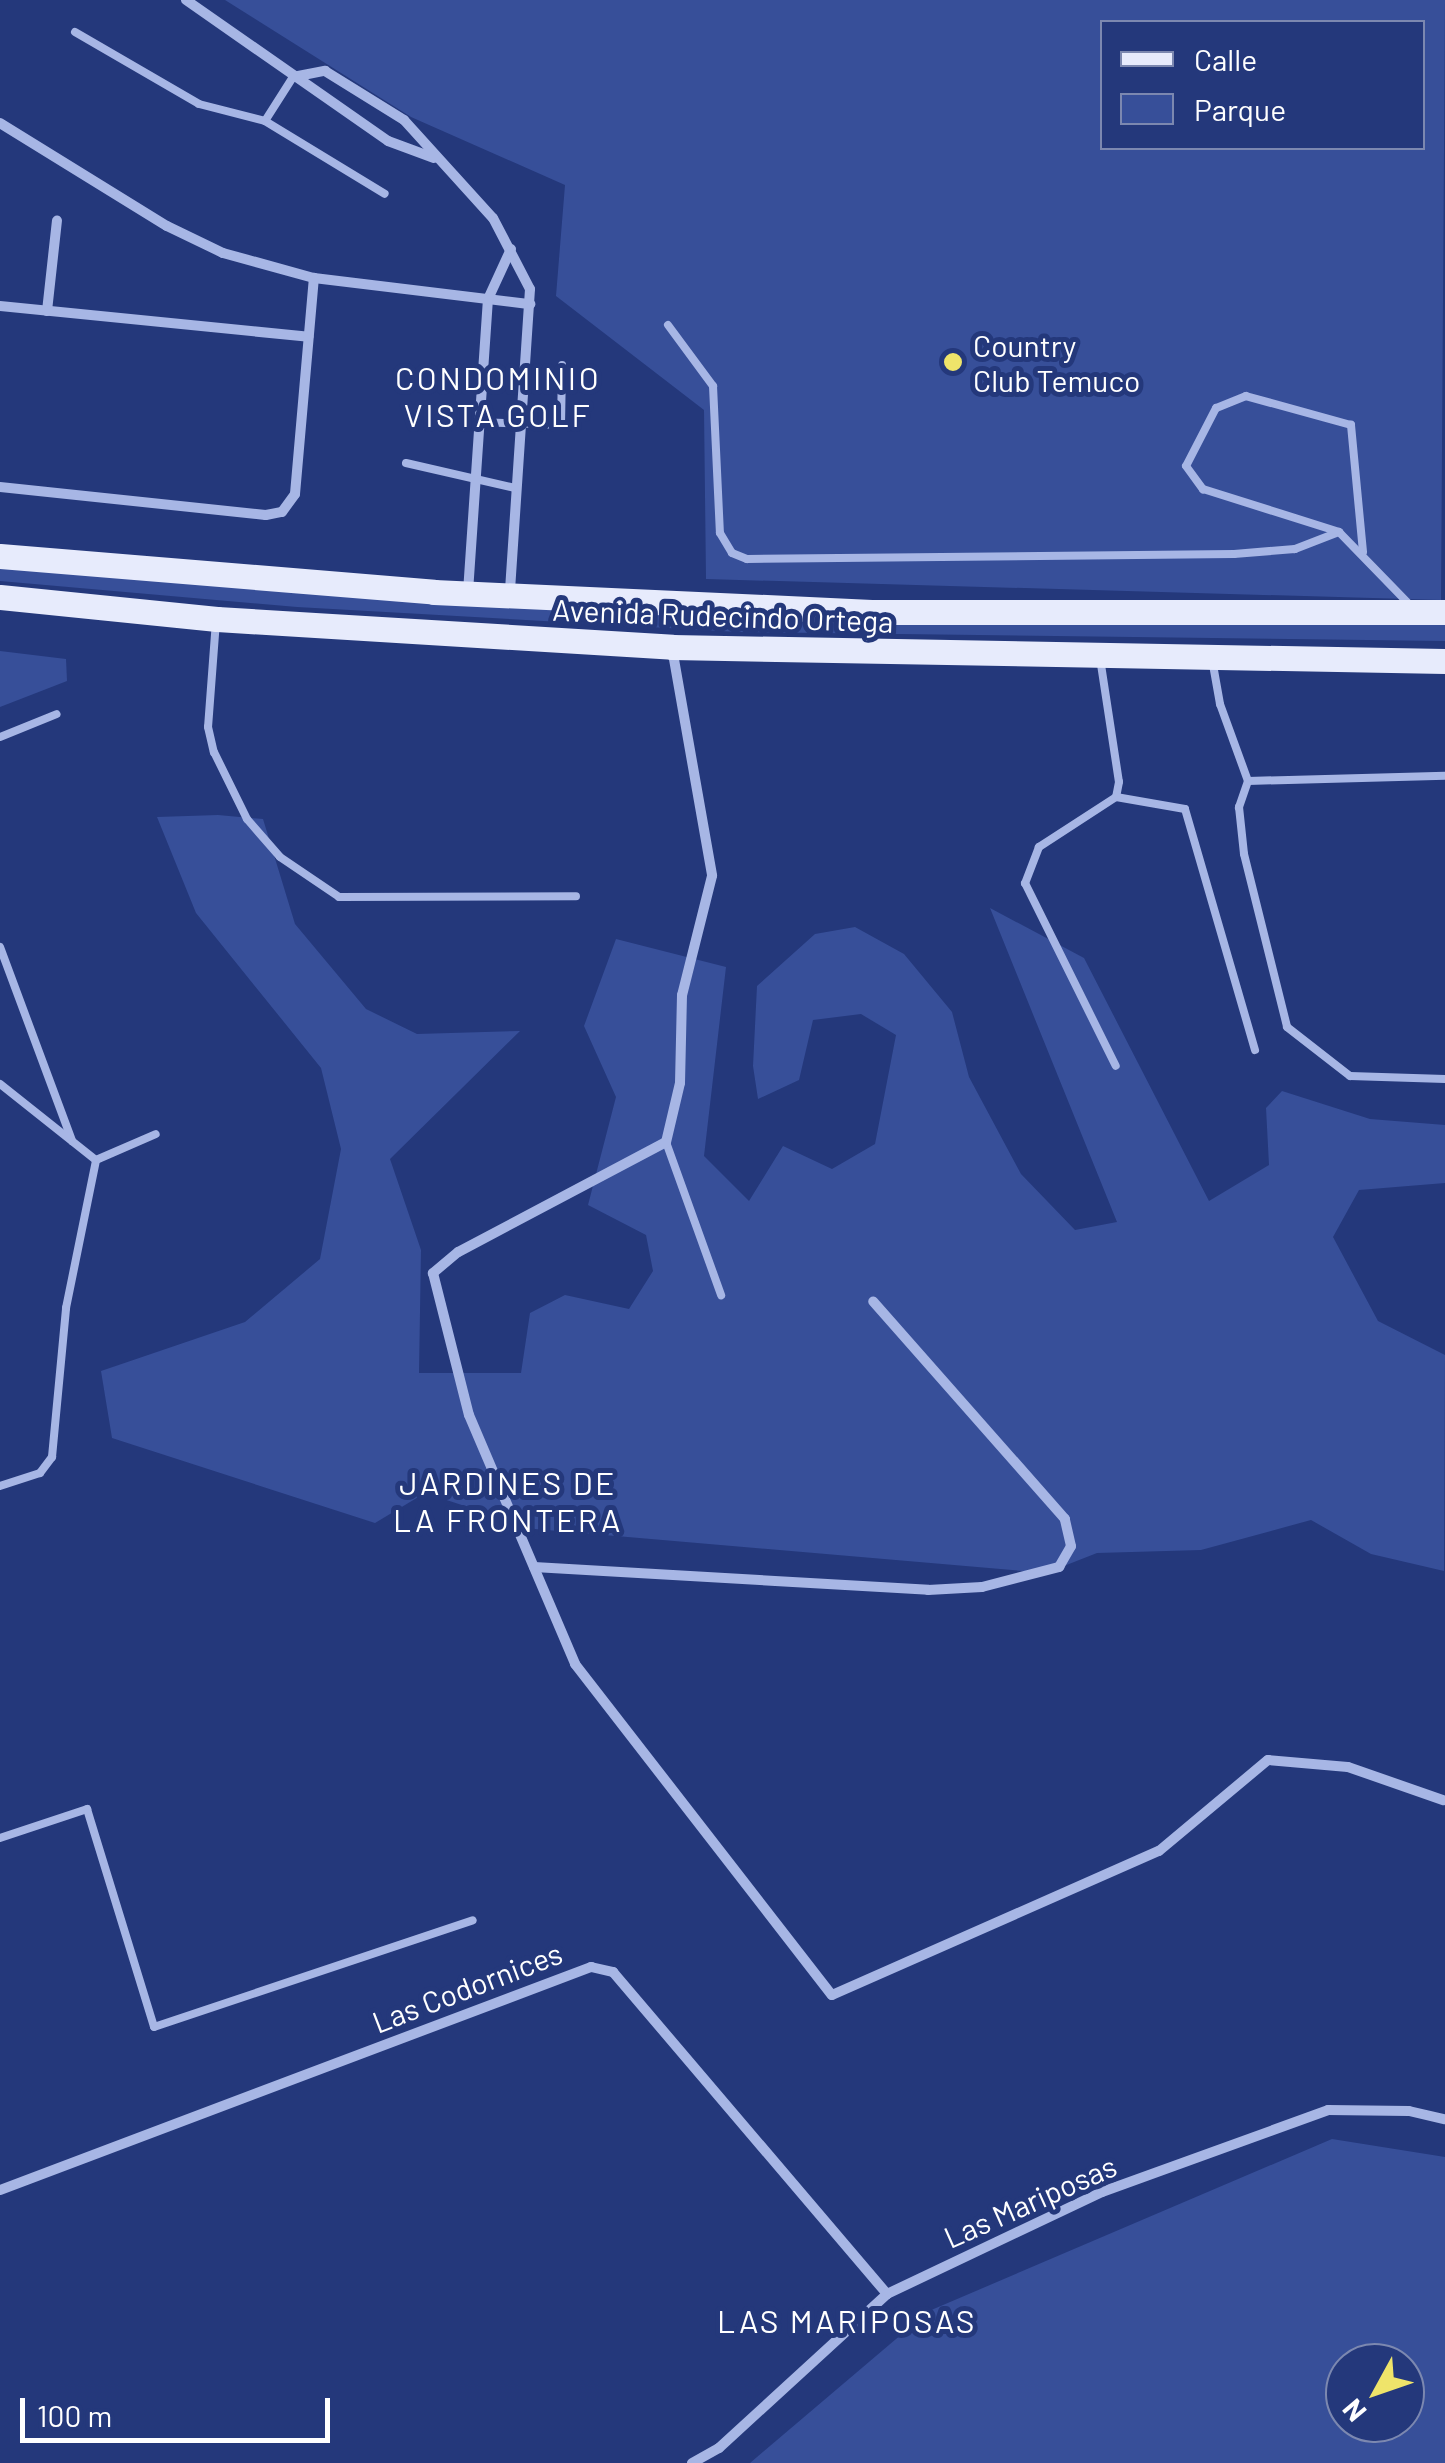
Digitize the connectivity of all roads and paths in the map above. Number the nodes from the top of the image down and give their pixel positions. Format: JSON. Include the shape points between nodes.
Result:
{"nodes":[{"id":1,"x":186,"y":0,"type":"edge"},
{"id":2,"x":75,"y":32,"type":"dead end"},
{"id":3,"x":293,"y":77,"type":"junction"},
{"id":4,"x":265,"y":121,"type":"junction"},
{"id":5,"x":0,"y":123,"type":"edge"},
{"id":6,"x":435,"y":158,"type":"junction"},
{"id":7,"x":384,"y":194,"type":"dead end"},
{"id":8,"x":57,"y":221,"type":"dead end"},
{"id":9,"x":511,"y":248,"type":"junction"},
{"id":10,"x":314,"y":278,"type":"junction"},
{"id":11,"x":488,"y":299,"type":"junction"},
{"id":12,"x":530,"y":304,"type":"junction"},
{"id":13,"x":0,"y":306,"type":"edge"},
{"id":14,"x":47,"y":311,"type":"junction"},
{"id":15,"x":668,"y":325,"type":"dead end"},
{"id":16,"x":308,"y":337,"type":"junction"},
{"id":17,"x":562,"y":365,"type":"dead end"},
{"id":18,"x":479,"y":422,"type":"junction"},
{"id":19,"x":520,"y":423,"type":"junction"},
{"id":20,"x":406,"y":463,"type":"dead end"},
{"id":21,"x":474,"y":483,"type":"junction"},
{"id":22,"x":0,"y":487,"type":"edge"},
{"id":23,"x":515,"y":488,"type":"junction"},
{"id":24,"x":1339,"y":532,"type":"junction"},
{"id":25,"x":1363,"y":552,"type":"junction"},
{"id":26,"x":0,"y":556,"type":"edge"},
{"id":27,"x":468,"y":593,"type":"junction"},
{"id":28,"x":510,"y":595,"type":"junction"},
{"id":29,"x":0,"y":598,"type":"edge"},
{"id":30,"x":1415,"y":612,"type":"junction"},
{"id":31,"x":1445,"y":612,"type":"edge"},
{"id":32,"x":217,"y":619,"type":"junction"},
{"id":33,"x":672,"y":647,"type":"junction"},
{"id":34,"x":1100,"y":656,"type":"junction"},
{"id":35,"x":1212,"y":658,"type":"junction"},
{"id":36,"x":1445,"y":661,"type":"edge"},
{"id":37,"x":56,"y":714,"type":"dead end"},
{"id":38,"x":0,"y":738,"type":"edge"},
{"id":39,"x":1445,"y":776,"type":"edge"},
{"id":40,"x":1248,"y":780,"type":"junction"},
{"id":41,"x":1116,"y":797,"type":"junction"},
{"id":42,"x":576,"y":896,"type":"dead end"},
{"id":43,"x":0,"y":947,"type":"edge"},
{"id":44,"x":1255,"y":1050,"type":"dead end"},
{"id":45,"x":1116,"y":1066,"type":"dead end"},
{"id":46,"x":1445,"y":1080,"type":"edge"},
{"id":47,"x":0,"y":1084,"type":"edge"},
{"id":48,"x":156,"y":1134,"type":"dead end"},
{"id":49,"x":72,"y":1141,"type":"junction"},
{"id":50,"x":666,"y":1142,"type":"junction"},
{"id":51,"x":96,"y":1160,"type":"junction"},
{"id":52,"x":721,"y":1295,"type":"dead end"},
{"id":53,"x":873,"y":1301,"type":"dead end"},
{"id":54,"x":0,"y":1486,"type":"edge"},
{"id":55,"x":534,"y":1567,"type":"junction"},
{"id":56,"x":1443,"y":1800,"type":"edge"},
{"id":57,"x":0,"y":1838,"type":"edge"},
{"id":58,"x":473,"y":1920,"type":"dead end"},
{"id":59,"x":1445,"y":2119,"type":"edge"},
{"id":60,"x":0,"y":2190,"type":"edge"},
{"id":61,"x":887,"y":2294,"type":"junction"},
{"id":62,"x":692,"y":2463,"type":"edge"}],
"edges":[{"from":1,"to":3,"type":"street"},
{"from":2,"to":4,"type":"lane","via":[[199,104]]},
{"from":3,"to":4,"type":"lane"},
{"from":3,"to":6,"type":"street","via":[[388,141]]},
{"from":3,"to":6,"type":"street","via":[[325,71],[404,120]]},
{"from":4,"to":7,"type":"lane"},
{"from":5,"to":10,"type":"street","via":[[167,226],[224,253]]},
{"from":6,"to":9,"type":"street","via":[[493,218]]},
{"from":8,"to":14,"type":"street"},
{"from":9,"to":11,"type":"street"},
{"from":9,"to":12,"type":"street"},
{"from":10,"to":11,"type":"street"},
{"from":10,"to":16,"type":"street"},
{"from":11,"to":12,"type":"street"},
{"from":11,"to":18,"type":"street"},
{"from":12,"to":19,"type":"street"},
{"from":13,"to":14,"type":"street"},
{"from":14,"to":16,"type":"street"},
{"from":15,"to":24,"type":"lane","via":[[713,386],[720,533],[732,553],[746,560],[1234,554],[1294,548]]},
{"from":16,"to":22,"type":"street","via":[[295,494],[282,512],[266,516]]},
{"from":17,"to":19,"type":"lane","via":[[561,425]]},
{"from":18,"to":19,"type":"lane"},
{"from":18,"to":21,"type":"street"},
{"from":19,"to":23,"type":"street"},
{"from":20,"to":21,"type":"lane"},
{"from":21,"to":23,"type":"lane"},
{"from":21,"to":27,"type":"street"},
{"from":23,"to":28,"type":"street"},
{"from":24,"to":25,"type":"lane"},
{"from":24,"to":25,"type":"lane","via":[[1203,489],[1186,466],[1216,408],[1246,396],[1351,425]]},
{"from":25,"to":30,"type":"lane"},
{"from":26,"to":27,"type":"main road","name":"Avenida Rudecindo Ortega"},
{"from":27,"to":28,"type":"main road","name":"Avenida Rudecindo Ortega"},
{"from":28,"to":30,"type":"main road","name":"Avenida Rudecindo Ortega","via":[[872,612]]},
{"from":29,"to":32,"type":"main road","name":"Avenida Rudecindo Ortega"},
{"from":30,"to":31,"type":"main road","name":"Avenida Rudecindo Ortega"},
{"from":32,"to":33,"type":"main road","name":"Avenida Rudecindo Ortega"},
{"from":32,"to":42,"type":"lane","via":[[208,726],[214,752],[247,819],[280,857],[340,897]]},
{"from":33,"to":34,"type":"main road","name":"Avenida Rudecindo Ortega"},
{"from":33,"to":50,"type":"street","via":[[712,876],[682,995],[680,1083]]},
{"from":34,"to":35,"type":"main road","name":"Avenida Rudecindo Ortega"},
{"from":34,"to":41,"type":"lane"},
{"from":35,"to":36,"type":"main road","name":"Avenida Rudecindo Ortega"},
{"from":35,"to":40,"type":"lane","via":[[1220,704]]},
{"from":37,"to":38,"type":"lane"},
{"from":39,"to":40,"type":"lane"},
{"from":40,"to":46,"type":"lane","via":[[1239,807],[1244,854],[1287,1027],[1350,1076]]},
{"from":41,"to":44,"type":"lane","via":[[1185,809]]},
{"from":41,"to":45,"type":"lane","via":[[1039,848],[1026,883]]},
{"from":43,"to":49,"type":"lane"},
{"from":47,"to":49,"type":"lane"},
{"from":48,"to":51,"type":"lane"},
{"from":49,"to":51,"type":"lane"},
{"from":50,"to":52,"type":"lane"},
{"from":50,"to":55,"type":"street","via":[[458,1252],[433,1274],[469,1415]]},
{"from":51,"to":54,"type":"lane","via":[[66,1308],[52,1457],[40,1473]]},
{"from":53,"to":55,"type":"street","via":[[1065,1519],[1071,1546],[1059,1568],[1008,1582],[928,1590]]},
{"from":55,"to":56,"type":"street","via":[[575,1664],[832,1994],[1159,1851],[1268,1760],[1348,1767]]},
{"from":57,"to":58,"type":"lane","via":[[86,1809],[154,2027]]},
{"from":59,"to":61,"type":"street","name":"Las Mariposas","via":[[1410,2111],[1328,2110],[1102,2192]]},
{"from":60,"to":61,"type":"street","name":"Las Codornices","via":[[591,1967],[613,1972]]},
{"from":61,"to":62,"type":"street","name":"Las Mariposas","via":[[719,2448]]}]}
